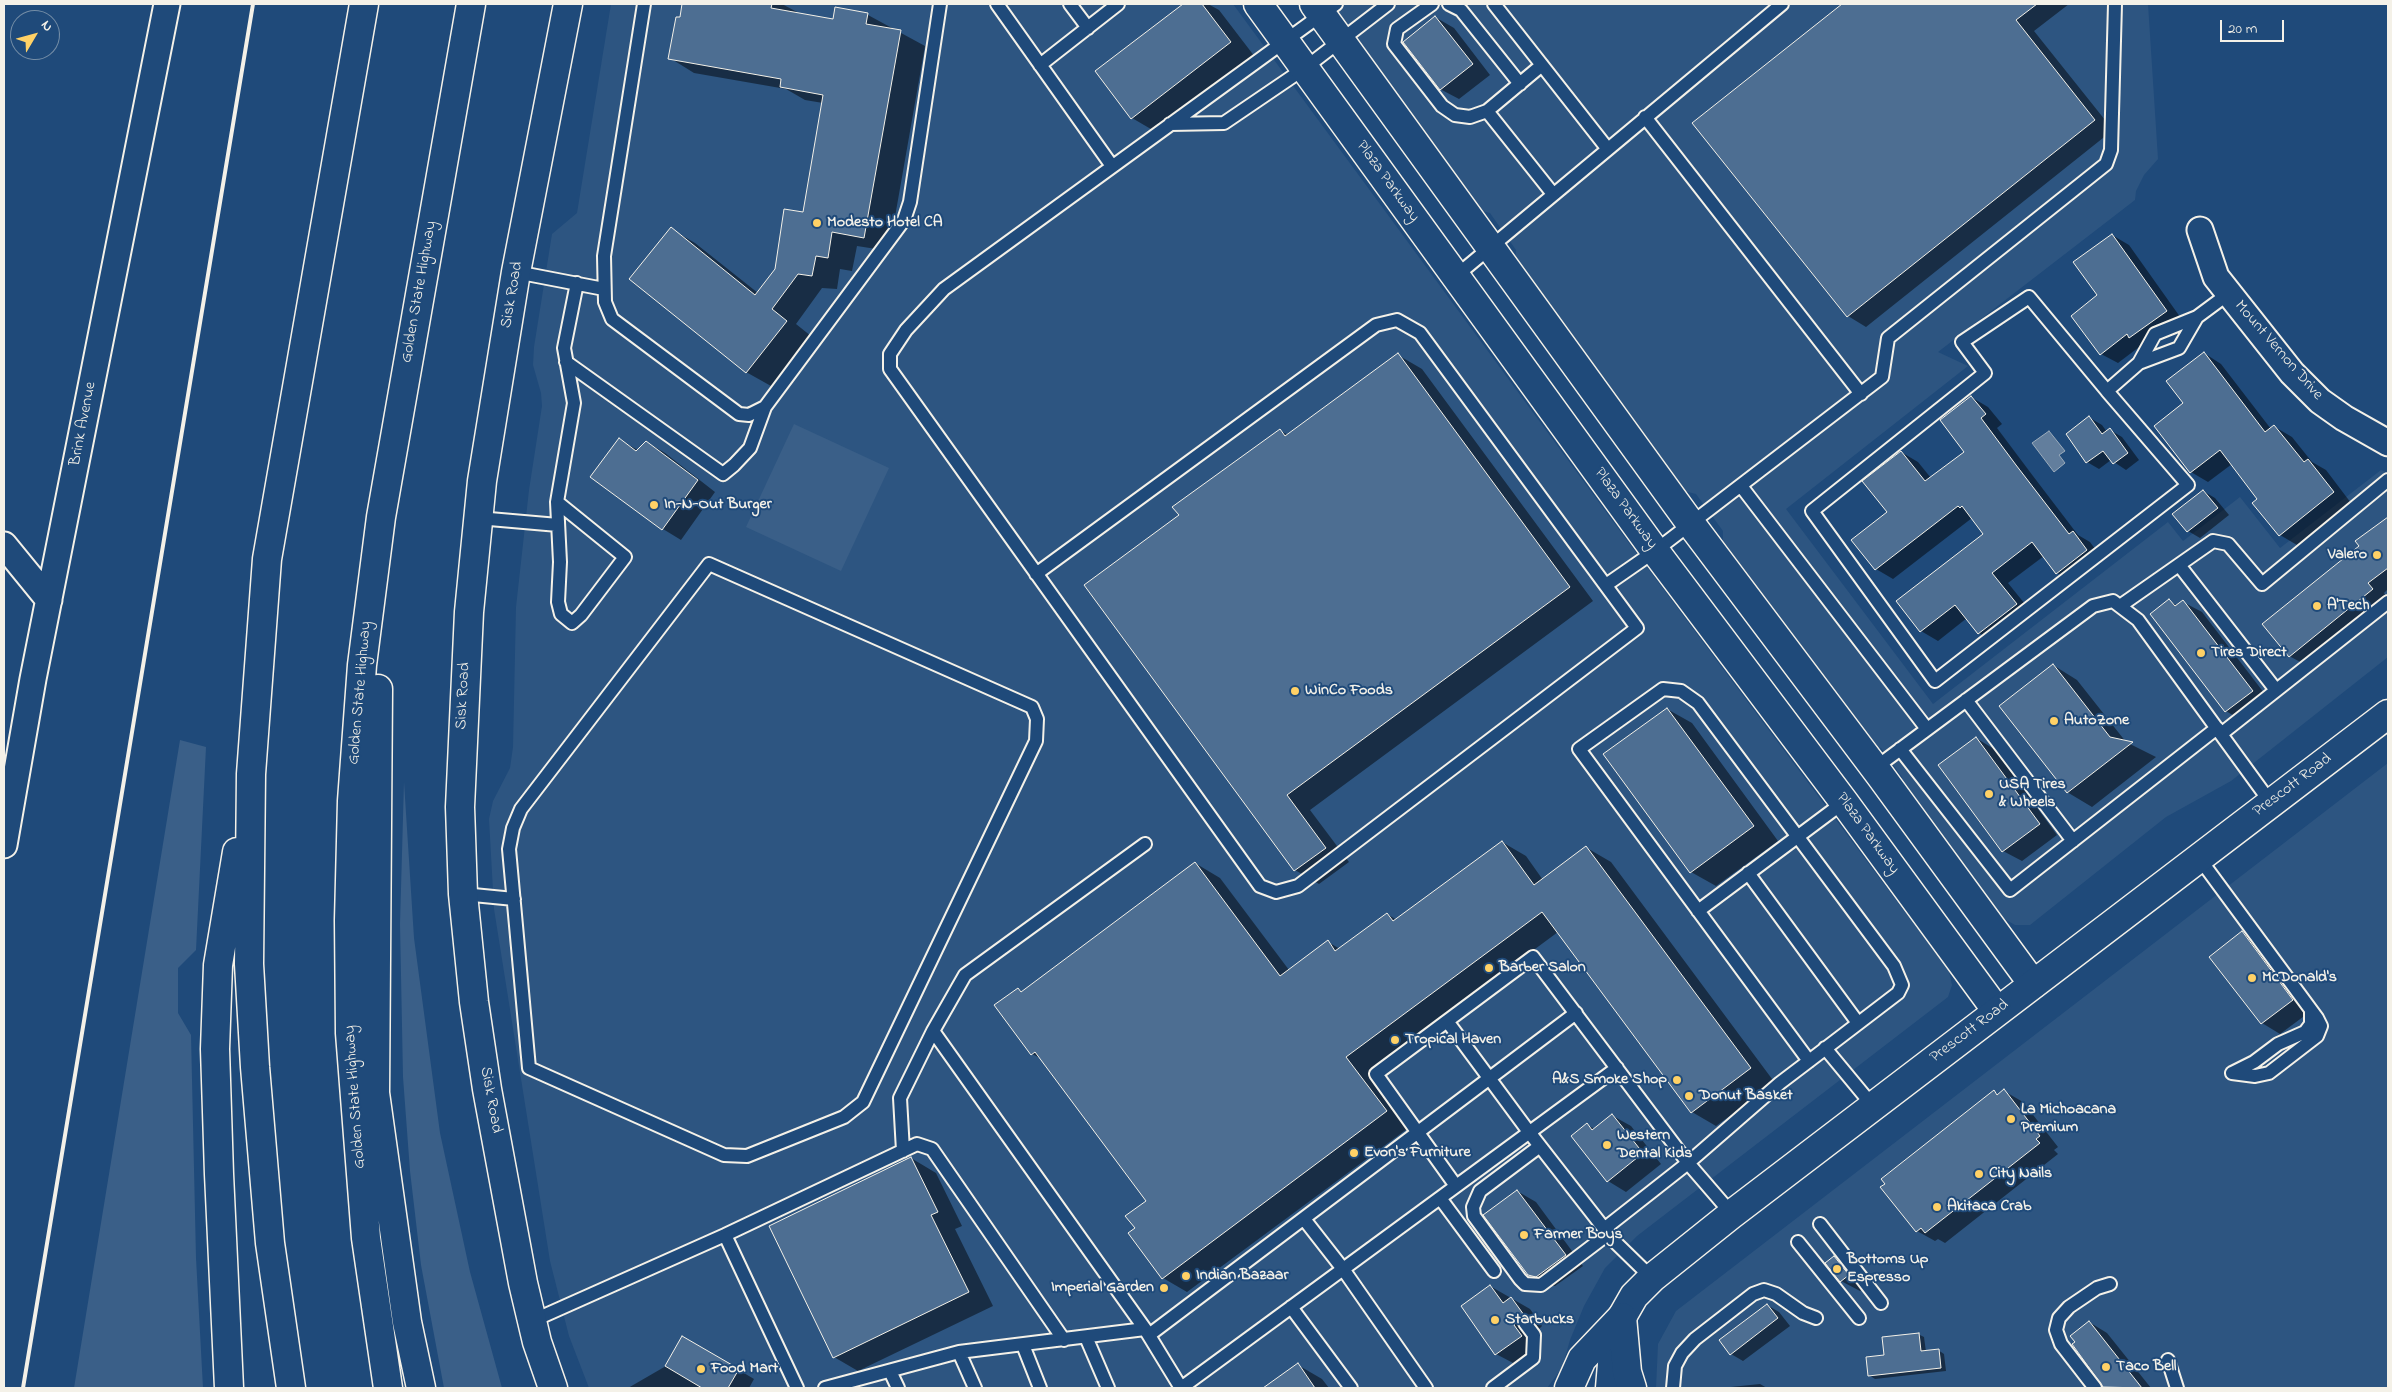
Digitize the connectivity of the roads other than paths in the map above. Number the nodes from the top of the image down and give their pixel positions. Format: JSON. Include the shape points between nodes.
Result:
{"nodes":[{"id":1,"x":167,"y":4,"type":"edge"},
{"id":2,"x":364,"y":4,"type":"edge"},
{"id":3,"x":471,"y":4,"type":"edge"},
{"id":4,"x":568,"y":4,"type":"edge"},
{"id":5,"x":644,"y":4,"type":"edge"},
{"id":6,"x":940,"y":4,"type":"edge"},
{"id":7,"x":997,"y":4,"type":"edge"},
{"id":8,"x":1070,"y":4,"type":"edge"},
{"id":9,"x":1118,"y":4,"type":"edge"},
{"id":10,"x":1258,"y":4,"type":"edge"},
{"id":11,"x":1388,"y":4,"type":"edge"},
{"id":12,"x":1432,"y":4,"type":"edge"},
{"id":13,"x":1449,"y":4,"type":"edge"},
{"id":14,"x":1494,"y":4,"type":"edge"},
{"id":15,"x":1782,"y":4,"type":"edge"},
{"id":16,"x":2115,"y":4,"type":"edge"},
{"id":17,"x":1324,"y":7,"type":"edge"},
{"id":18,"x":1088,"y":28,"type":"junction"},
{"id":19,"x":1340,"y":41,"type":"junction"},
{"id":20,"x":1287,"y":42,"type":"junction"},
{"id":21,"x":1040,"y":65,"type":"junction"},
{"id":22,"x":1542,"y":65,"type":"junction"},
{"id":23,"x":1305,"y":68,"type":"junction"},
{"id":24,"x":1520,"y":84,"type":"junction"},
{"id":25,"x":1487,"y":111,"type":"junction"},
{"id":26,"x":1645,"y":117,"type":"junction"},
{"id":27,"x":1170,"y":124,"type":"junction"},
{"id":28,"x":1608,"y":148,"type":"junction"},
{"id":29,"x":1112,"y":166,"type":"junction"},
{"id":30,"x":1553,"y":194,"type":"junction"},
{"id":31,"x":2200,"y":230,"type":"dead end"},
{"id":32,"x":1490,"y":248,"type":"junction"},
{"id":33,"x":516,"y":272,"type":"junction"},
{"id":34,"x":1456,"y":276,"type":"junction"},
{"id":35,"x":577,"y":283,"type":"junction"},
{"id":36,"x":604,"y":289,"type":"junction"},
{"id":37,"x":2228,"y":294,"type":"junction"},
{"id":38,"x":2197,"y":316,"type":"junction"},
{"id":39,"x":566,"y":362,"type":"junction"},
{"id":40,"x":2139,"y":363,"type":"junction"},
{"id":41,"x":2107,"y":391,"type":"junction"},
{"id":42,"x":1861,"y":394,"type":"junction"},
{"id":43,"x":765,"y":407,"type":"junction"},
{"id":44,"x":2388,"y":443,"type":"edge"},
{"id":45,"x":2388,"y":480,"type":"edge"},
{"id":46,"x":1741,"y":486,"type":"junction"},
{"id":47,"x":557,"y":502,"type":"junction"},
{"id":48,"x":380,"y":517,"type":"junction"},
{"id":49,"x":478,"y":518,"type":"junction"},
{"id":50,"x":1691,"y":524,"type":"junction"},
{"id":51,"x":558,"y":526,"type":"junction"},
{"id":52,"x":4,"y":545,"type":"edge"},
{"id":53,"x":1655,"y":551,"type":"junction"},
{"id":54,"x":2179,"y":565,"type":"junction"},
{"id":55,"x":1036,"y":574,"type":"junction"},
{"id":56,"x":1606,"y":585,"type":"junction"},
{"id":57,"x":49,"y":600,"type":"junction"},
{"id":58,"x":2120,"y":606,"type":"junction"},
{"id":59,"x":2386,"y":608,"type":"edge"},
{"id":60,"x":2276,"y":690,"type":"junction"},
{"id":61,"x":1966,"y":700,"type":"junction"},
{"id":62,"x":2388,"y":714,"type":"edge"},
{"id":63,"x":1927,"y":729,"type":"junction"},
{"id":64,"x":2219,"y":731,"type":"junction"},
{"id":65,"x":1900,"y":749,"type":"junction"},
{"id":66,"x":1875,"y":768,"type":"junction"},
{"id":67,"x":250,"y":774,"type":"junction"},
{"id":68,"x":1844,"y":802,"type":"junction"},
{"id":69,"x":2271,"y":803,"type":"junction"},
{"id":70,"x":1797,"y":836,"type":"junction"},
{"id":71,"x":2073,"y":841,"type":"junction"},
{"id":72,"x":1145,"y":844,"type":"dead end"},
{"id":73,"x":4,"y":845,"type":"edge"},
{"id":74,"x":2199,"y":858,"type":"junction"},
{"id":75,"x":1748,"y":873,"type":"junction"},
{"id":76,"x":463,"y":894,"type":"junction"},
{"id":77,"x":514,"y":899,"type":"junction"},
{"id":78,"x":1698,"y":910,"type":"junction"},
{"id":79,"x":2033,"y":984,"type":"junction"},
{"id":80,"x":2311,"y":1010,"type":"junction"},
{"id":81,"x":1997,"y":1011,"type":"junction"},
{"id":82,"x":1576,"y":1014,"type":"junction"},
{"id":83,"x":1447,"y":1021,"type":"junction"},
{"id":84,"x":1858,"y":1023,"type":"junction"},
{"id":85,"x":933,"y":1031,"type":"junction"},
{"id":86,"x":1825,"y":1048,"type":"junction"},
{"id":87,"x":1809,"y":1061,"type":"junction"},
{"id":88,"x":1617,"y":1068,"type":"junction"},
{"id":89,"x":1489,"y":1079,"type":"junction"},
{"id":90,"x":1873,"y":1106,"type":"junction"},
{"id":91,"x":1529,"y":1132,"type":"junction"},
{"id":92,"x":1417,"y":1134,"type":"junction"},
{"id":93,"x":1540,"y":1146,"type":"junction"},
{"id":94,"x":903,"y":1151,"type":"junction"},
{"id":95,"x":1688,"y":1163,"type":"junction"},
{"id":96,"x":1456,"y":1186,"type":"junction"},
{"id":97,"x":1440,"y":1198,"type":"junction"},
{"id":98,"x":1732,"y":1214,"type":"junction"},
{"id":99,"x":1304,"y":1219,"type":"junction"},
{"id":100,"x":1820,"y":1224,"type":"dead end"},
{"id":101,"x":1606,"y":1231,"type":"junction"},
{"id":102,"x":725,"y":1235,"type":"junction"},
{"id":103,"x":1798,"y":1242,"type":"dead end"},
{"id":104,"x":1343,"y":1269,"type":"junction"},
{"id":105,"x":1494,"y":1271,"type":"dead end"},
{"id":106,"x":1652,"y":1278,"type":"junction"},
{"id":107,"x":2110,"y":1284,"type":"dead end"},
{"id":108,"x":1881,"y":1303,"type":"dead end"},
{"id":109,"x":1291,"y":1307,"type":"junction"},
{"id":110,"x":1622,"y":1317,"type":"junction"},
{"id":111,"x":1816,"y":1318,"type":"dead end"},
{"id":112,"x":1859,"y":1318,"type":"dead end"},
{"id":113,"x":532,"y":1321,"type":"junction"},
{"id":114,"x":1525,"y":1324,"type":"dead end"},
{"id":115,"x":1147,"y":1332,"type":"junction"},
{"id":116,"x":1086,"y":1337,"type":"junction"},
{"id":117,"x":1064,"y":1340,"type":"junction"},
{"id":118,"x":1023,"y":1345,"type":"junction"},
{"id":119,"x":959,"y":1352,"type":"junction"},
{"id":120,"x":2168,"y":1360,"type":"dead end"},
{"id":121,"x":890,"y":1371,"type":"junction"},
{"id":122,"x":229,"y":1388,"type":"edge"},
{"id":123,"x":291,"y":1388,"type":"edge"},
{"id":124,"x":388,"y":1388,"type":"edge"},
{"id":125,"x":421,"y":1388,"type":"edge"},
{"id":126,"x":553,"y":1388,"type":"edge"},
{"id":127,"x":797,"y":1388,"type":"edge"},
{"id":128,"x":825,"y":1388,"type":"edge"},
{"id":129,"x":898,"y":1388,"type":"edge"},
{"id":130,"x":975,"y":1388,"type":"edge"},
{"id":131,"x":1040,"y":1388,"type":"edge"},
{"id":132,"x":1108,"y":1388,"type":"edge"},
{"id":133,"x":1351,"y":1388,"type":"edge"},
{"id":134,"x":1426,"y":1388,"type":"edge"},
{"id":135,"x":1493,"y":1388,"type":"edge"},
{"id":136,"x":1569,"y":1388,"type":"edge"},
{"id":137,"x":1610,"y":1388,"type":"edge"},
{"id":138,"x":1632,"y":1388,"type":"edge"},
{"id":139,"x":1673,"y":1388,"type":"edge"},
{"id":140,"x":2095,"y":1388,"type":"edge"},
{"id":141,"x":2177,"y":1388,"type":"edge"}],
"edges":[{"from":1,"to":57,"type":"street","name":"Brink Avenue"},
{"from":2,"to":67,"type":"main road","via":[[267,559]]},
{"from":3,"to":48,"type":"main road","name":"Golden State Highway"},
{"from":4,"to":33,"type":"main road","name":"Sisk Road"},
{"from":5,"to":36,"type":"lane","via":[[604,256]]},
{"from":6,"to":43,"type":"lane","via":[[910,202],[904,220]]},
{"from":7,"to":21,"type":"lane"},
{"from":8,"to":18,"type":"lane"},
{"from":9,"to":18,"type":"lane"},
{"from":10,"to":20,"type":"main road","name":"Plaza Parkway"},
{"from":11,"to":19,"type":"lane"},
{"from":12,"to":25,"type":"lane","via":[[1397,29],[1394,44],[1442,106],[1455,115],[1470,117]]},
{"from":13,"to":24,"type":"lane","via":[[1461,10]]},
{"from":14,"to":22,"type":"lane"},
{"from":15,"to":26,"type":"lane"},
{"from":16,"to":42,"type":"lane","via":[[2111,150],[2106,164],[1888,338],[1882,378]]},
{"from":17,"to":19,"type":"main road"},
{"from":17,"to":20,"type":"lane"},
{"from":18,"to":21,"type":"lane"},
{"from":19,"to":23,"type":"lane"},
{"from":19,"to":32,"type":"main road"},
{"from":20,"to":23,"type":"main road","name":"Plaza Parkway"},
{"from":20,"to":27,"type":"lane"},
{"from":21,"to":29,"type":"lane"},
{"from":22,"to":24,"type":"lane"},
{"from":22,"to":28,"type":"lane"},
{"from":23,"to":27,"type":"lane","via":[[1224,123]]},
{"from":23,"to":34,"type":"main road","name":"Plaza Parkway"},
{"from":24,"to":25,"type":"lane"},
{"from":25,"to":30,"type":"lane"},
{"from":26,"to":28,"type":"lane"},
{"from":26,"to":42,"type":"lane"},
{"from":27,"to":29,"type":"lane"},
{"from":28,"to":30,"type":"lane"},
{"from":29,"to":55,"type":"lane","via":[[944,289],[906,330],[890,354],[890,369]]},
{"from":30,"to":32,"type":"lane"},
{"from":31,"to":37,"type":"street","name":"Mount Vernon Drive","via":[[2216,276]]},
{"from":32,"to":34,"type":"lane"},
{"from":32,"to":50,"type":"main road"},
{"from":33,"to":35,"type":"lane"},
{"from":33,"to":49,"type":"main road","name":"Sisk Road"},
{"from":34,"to":53,"type":"main road","name":"Plaza Parkway"},
{"from":35,"to":36,"type":"lane"},
{"from":35,"to":39,"type":"lane","via":[[564,348]]},
{"from":36,"to":43,"type":"lane","via":[[612,319],[739,414],[749,415]]},
{"from":37,"to":38,"type":"lane"},
{"from":37,"to":44,"type":"street","name":"Mount Vernon Drive","via":[[2292,373],[2320,401]]},
{"from":38,"to":40,"type":"lane","via":[[2155,334]]},
{"from":38,"to":40,"type":"lane","via":[[2179,348]]},
{"from":39,"to":43,"type":"lane","via":[[722,474],[750,448]]},
{"from":39,"to":47,"type":"lane","via":[[574,403]]},
{"from":40,"to":41,"type":"lane"},
{"from":41,"to":41,"type":"lane","via":[[2029,297],[1962,342],[1985,373],[1812,511],[1935,681],[2188,485]]},
{"from":42,"to":46,"type":"lane"},
{"from":45,"to":54,"type":"lane","via":[[2262,584],[2228,544],[2213,541]]},
{"from":46,"to":50,"type":"lane"},
{"from":46,"to":63,"type":"lane"},
{"from":47,"to":51,"type":"lane"},
{"from":47,"to":51,"type":"lane","via":[[625,557],[582,615],[572,623],[561,614],[558,602]]},
{"from":48,"to":124,"type":"main road","name":"Golden State Highway","via":[[362,665],[352,801],[348,920],[350,1033],[366,1238]]},
{"from":48,"to":125,"type":"main road","via":[[375,1093],[407,1322]]},
{"from":49,"to":51,"type":"lane"},
{"from":49,"to":76,"type":"main road","name":"Sisk Road","via":[[462,725]]},
{"from":50,"to":53,"type":"lane"},
{"from":50,"to":66,"type":"main road"},
{"from":52,"to":57,"type":"street"},
{"from":53,"to":56,"type":"lane"},
{"from":53,"to":68,"type":"main road","name":"Plaza Parkway"},
{"from":54,"to":58,"type":"lane"},
{"from":54,"to":60,"type":"lane"},
{"from":55,"to":56,"type":"lane","via":[[1376,325],[1397,320],[1420,333]]},
{"from":55,"to":56,"type":"lane","via":[[1260,886],[1276,892],[1298,886],[1637,628]]},
{"from":57,"to":73,"type":"street","name":"Brink Avenue"},
{"from":58,"to":61,"type":"lane","via":[[2113,601],[2094,606]]},
{"from":58,"to":64,"type":"lane","via":[[2138,620]]},
{"from":59,"to":60,"type":"lane"},
{"from":60,"to":64,"type":"lane"},
{"from":61,"to":63,"type":"lane"},
{"from":61,"to":71,"type":"lane"},
{"from":62,"to":69,"type":"main road","name":"Prescott Road"},
{"from":63,"to":65,"type":"lane"},
{"from":64,"to":69,"type":"lane"},
{"from":64,"to":71,"type":"lane"},
{"from":65,"to":66,"type":"lane"},
{"from":65,"to":71,"type":"lane","via":[[2010,890]]},
{"from":66,"to":79,"type":"main road"},
{"from":67,"to":122,"type":"main road","via":[[218,965],[219,1174]]},
{"from":67,"to":123,"type":"main road","via":[[249,964],[255,1066],[270,1243]]},
{"from":68,"to":70,"type":"lane"},
{"from":68,"to":81,"type":"main road","name":"Plaza Parkway"},
{"from":69,"to":74,"type":"main road","name":"Prescott Road"},
{"from":70,"to":75,"type":"lane"},
{"from":70,"to":78,"type":"lane","via":[[1698,703],[1681,691],[1663,689],[1579,749]]},
{"from":70,"to":84,"type":"lane","via":[[1894,966],[1902,985],[1898,993]]},
{"from":72,"to":85,"type":"lane","via":[[965,975]]},
{"from":74,"to":79,"type":"main road","name":"Prescott Road"},
{"from":74,"to":80,"type":"lane"},
{"from":75,"to":78,"type":"lane"},
{"from":75,"to":84,"type":"lane"},
{"from":76,"to":77,"type":"lane"},
{"from":76,"to":113,"type":"main road","name":"Sisk Road","via":[[487,1088]]},
{"from":77,"to":77,"type":"lane","via":[[509,849],[521,809],[710,564],[1032,707],[1038,719],[1036,741],[863,1102],[844,1117],[747,1156],[724,1155],[529,1068]]},
{"from":78,"to":87,"type":"lane"},
{"from":79,"to":81,"type":"main road","name":"Prescott Road"},
{"from":80,"to":80,"type":"lane","via":[[2321,1026],[2306,1047],[2269,1074],[2232,1073],[2278,1044],[2305,1032],[2311,1024]]},
{"from":81,"to":90,"type":"main road","name":"Prescott Road"},
{"from":82,"to":83,"type":"lane","via":[[1534,957]]},
{"from":82,"to":88,"type":"lane"},
{"from":82,"to":89,"type":"lane"},
{"from":83,"to":89,"type":"lane"},
{"from":83,"to":92,"type":"lane","via":[[1376,1074]]},
{"from":84,"to":86,"type":"lane"},
{"from":85,"to":94,"type":"lane","via":[[900,1098]]},
{"from":85,"to":115,"type":"lane"},
{"from":86,"to":87,"type":"lane"},
{"from":86,"to":90,"type":"lane"},
{"from":87,"to":95,"type":"lane"},
{"from":88,"to":91,"type":"lane"},
{"from":88,"to":95,"type":"lane"},
{"from":89,"to":91,"type":"lane"},
{"from":89,"to":92,"type":"lane"},
{"from":90,"to":98,"type":"main road","name":"Prescott Road"},
{"from":91,"to":93,"type":"lane"},
{"from":91,"to":96,"type":"lane"},
{"from":92,"to":96,"type":"lane"},
{"from":92,"to":99,"type":"lane"},
{"from":93,"to":101,"type":"lane"},
{"from":93,"to":101,"type":"lane","via":[[1480,1191],[1473,1206],[1474,1216],[1520,1279],[1525,1284],[1541,1285]]},
{"from":94,"to":102,"type":"lane"},
{"from":94,"to":117,"type":"lane","via":[[917,1144],[932,1149]]},
{"from":95,"to":98,"type":"lane"},
{"from":95,"to":101,"type":"lane"},
{"from":96,"to":97,"type":"lane"},
{"from":97,"to":104,"type":"lane"},
{"from":97,"to":105,"type":"lane"},
{"from":98,"to":106,"type":"main road","name":"Prescott Road"},
{"from":99,"to":104,"type":"lane"},
{"from":99,"to":115,"type":"lane"},
{"from":100,"to":108,"type":"lane"},
{"from":101,"to":106,"type":"lane"},
{"from":102,"to":113,"type":"lane"},
{"from":102,"to":127,"type":"lane"},
{"from":103,"to":112,"type":"lane"},
{"from":104,"to":109,"type":"lane"},
{"from":104,"to":134,"type":"lane"},
{"from":106,"to":110,"type":"main road","name":"Prescott Road","via":[[1634,1296]]},
{"from":107,"to":140,"type":"lane","via":[[2097,1288],[2069,1307],[2059,1318],[2056,1330],[2061,1344]]},
{"from":109,"to":115,"type":"lane","via":[[1181,1388]]},
{"from":109,"to":133,"type":"lane"},
{"from":110,"to":136,"type":"main road","via":[[1582,1360]]},
{"from":110,"to":137,"type":"main road","name":"Prescott Road","via":[[1613,1352]]},
{"from":110,"to":138,"type":"main road","via":[[1627,1372]]},
{"from":111,"to":139,"type":"lane","via":[[1776,1294],[1764,1290],[1753,1294],[1682,1352],[1675,1366]]},
{"from":113,"to":126,"type":"main road","name":"Sisk Road"},
{"from":114,"to":135,"type":"lane","via":[[1534,1335],[1533,1358]]},
{"from":115,"to":116,"type":"lane"},
{"from":116,"to":117,"type":"lane"},
{"from":116,"to":132,"type":"lane"},
{"from":117,"to":118,"type":"lane"},
{"from":118,"to":119,"type":"lane"},
{"from":118,"to":131,"type":"lane"},
{"from":119,"to":121,"type":"lane"},
{"from":119,"to":130,"type":"lane"},
{"from":120,"to":141,"type":"lane"},
{"from":121,"to":128,"type":"lane"},
{"from":121,"to":129,"type":"lane"}]}
